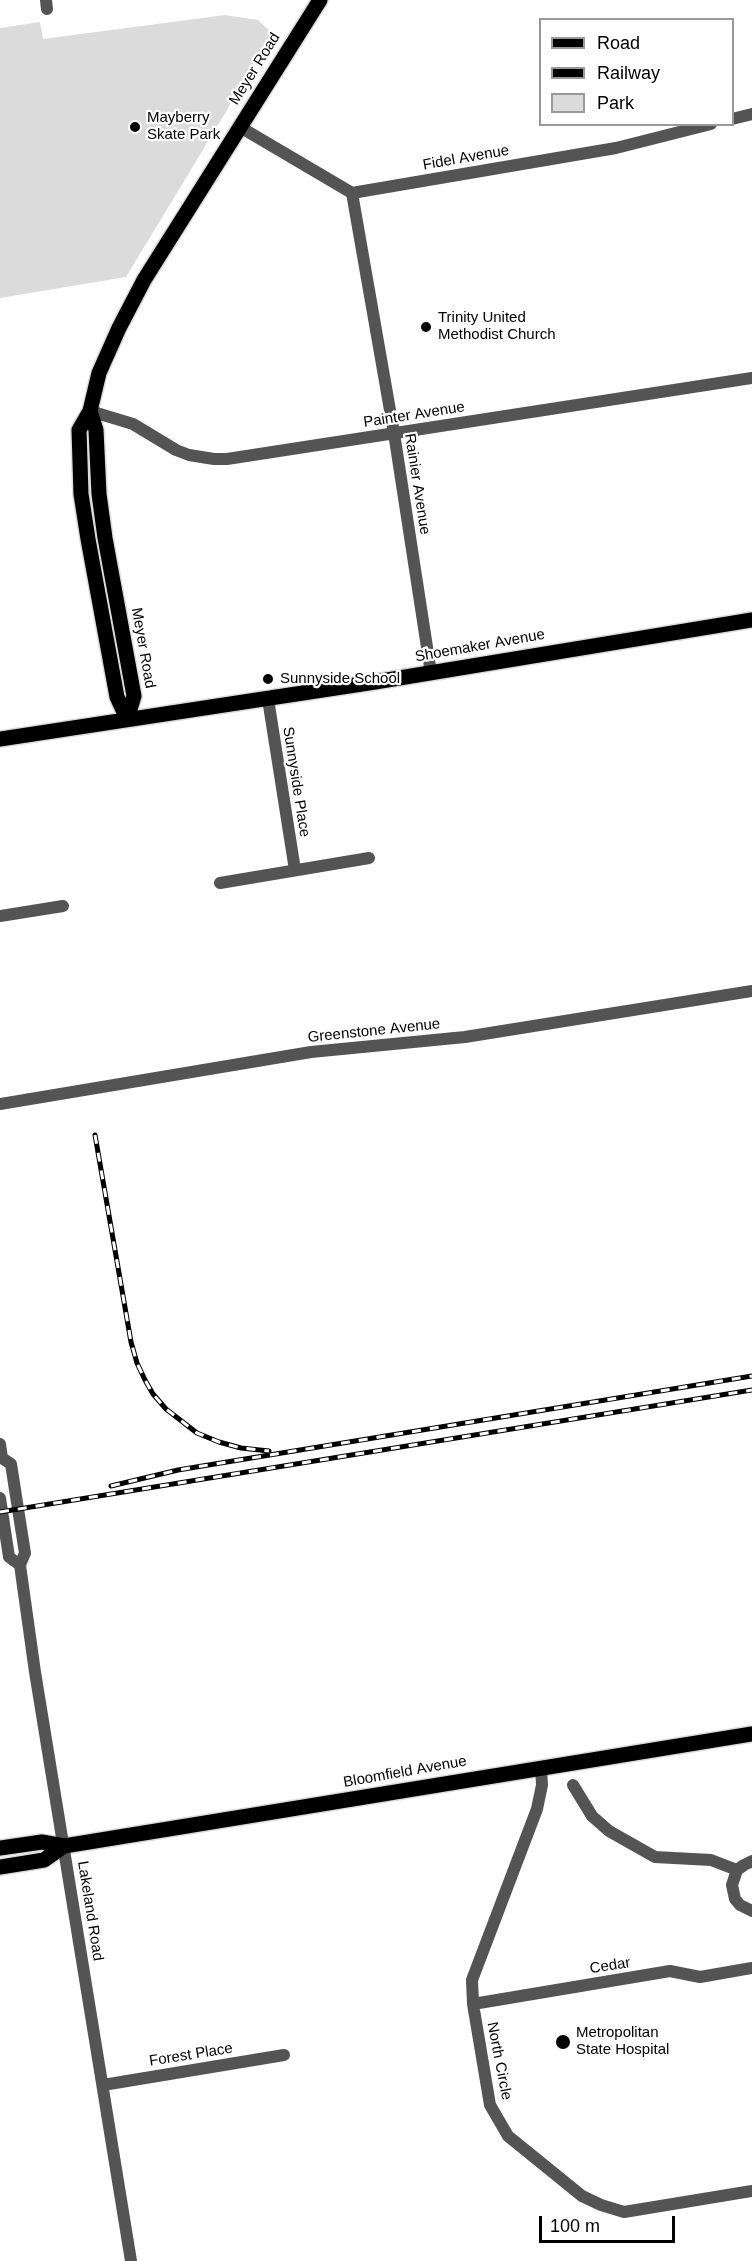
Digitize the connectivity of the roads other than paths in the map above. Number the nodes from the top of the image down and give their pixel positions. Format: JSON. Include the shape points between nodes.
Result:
{"nodes":[{"id":1,"x":320,"y":0,"type":"edge"},
{"id":2,"x":752,"y":114,"type":"edge"},
{"id":3,"x":734,"y":118,"type":"edge"},
{"id":4,"x":703,"y":126,"type":"edge"},
{"id":5,"x":240,"y":128,"type":"junction"},
{"id":6,"x":352,"y":193,"type":"junction"},
{"id":7,"x":752,"y":378,"type":"edge"},
{"id":8,"x":90,"y":411,"type":"junction"},
{"id":9,"x":394,"y":434,"type":"junction"},
{"id":10,"x":105,"y":538,"type":"junction"},
{"id":11,"x":88,"y":539,"type":"junction"},
{"id":12,"x":752,"y":620,"type":"edge"},
{"id":13,"x":431,"y":673,"type":"junction"},
{"id":14,"x":268,"y":699,"type":"junction"},
{"id":15,"x":127,"y":719,"type":"junction"},
{"id":16,"x":0,"y":739,"type":"edge"},
{"id":17,"x":369,"y":858,"type":"dead end"},
{"id":18,"x":296,"y":870,"type":"junction"},
{"id":19,"x":220,"y":883,"type":"dead end"},
{"id":20,"x":63,"y":906,"type":"dead end"},
{"id":21,"x":0,"y":916,"type":"edge"},
{"id":22,"x":752,"y":991,"type":"edge"},
{"id":23,"x":0,"y":1104,"type":"edge"},
{"id":24,"x":0,"y":1444,"type":"edge"},
{"id":25,"x":1,"y":1459,"type":"edge"},
{"id":26,"x":0,"y":1498,"type":"edge"},
{"id":27,"x":20,"y":1565,"type":"junction"},
{"id":28,"x":752,"y":1734,"type":"edge"},
{"id":29,"x":541,"y":1767,"type":"junction"},
{"id":30,"x":573,"y":1785,"type":"dead end"},
{"id":31,"x":64,"y":1846,"type":"junction"},
{"id":32,"x":0,"y":1848,"type":"edge"},
{"id":33,"x":752,"y":1862,"type":"edge"},
{"id":34,"x":0,"y":1867,"type":"edge"},
{"id":35,"x":737,"y":1870,"type":"junction"},
{"id":36,"x":752,"y":1911,"type":"edge"},
{"id":37,"x":752,"y":1968,"type":"edge"},
{"id":38,"x":473,"y":2004,"type":"junction"},
{"id":39,"x":284,"y":2055,"type":"dead end"},
{"id":40,"x":103,"y":2085,"type":"junction"},
{"id":41,"x":752,"y":2191,"type":"edge"},
{"id":42,"x":131,"y":2261,"type":"edge"}],
"edges":[{"from":1,"to":5,"type":"main road","name":"Meyer Road"},
{"from":2,"to":3,"type":"street"},
{"from":4,"to":6,"type":"street","name":"Fidel Avenue","via":[[616,148]]},
{"from":5,"to":6,"type":"street"},
{"from":5,"to":8,"type":"main road","name":"Meyer Road","via":[[150,270],[119,327],[99,373]]},
{"from":6,"to":9,"type":"street","name":"Rainier Avenue"},
{"from":7,"to":9,"type":"street","name":"Painter Avenue"},
{"from":8,"to":9,"type":"street","name":"Painter Avenue","via":[[133,424],[183,453],[214,459]]},
{"from":8,"to":10,"type":"main road","name":"Meyer Road","via":[[96,430]]},
{"from":8,"to":11,"type":"main road","name":"Meyer Road","via":[[79,430],[81,494]]},
{"from":9,"to":13,"type":"street","name":"Rainier Avenue"},
{"from":10,"to":11,"type":"main road"},
{"from":10,"to":15,"type":"main road","name":"Meyer Road","via":[[134,696]]},
{"from":11,"to":15,"type":"main road","name":"Meyer Road","via":[[117,697]]},
{"from":12,"to":13,"type":"main road","name":"Shoemaker Avenue"},
{"from":13,"to":14,"type":"main road","name":"Shoemaker Avenue"},
{"from":14,"to":15,"type":"main road","name":"Shoemaker Avenue"},
{"from":14,"to":18,"type":"street","name":"Sunnyside Place"},
{"from":15,"to":16,"type":"main road","name":"Shoemaker Avenue"},
{"from":17,"to":18,"type":"street"},
{"from":18,"to":19,"type":"street"},
{"from":20,"to":21,"type":"street"},
{"from":22,"to":23,"type":"street","name":"Greenstone Avenue","via":[[465,1037],[311,1052]]},
{"from":24,"to":25,"type":"street","name":"Lakeland Road"},
{"from":25,"to":27,"type":"street","name":"Lakeland Road","via":[[11,1464],[25,1553]]},
{"from":26,"to":27,"type":"street","name":"Lakeland Road","via":[[9,1557]]},
{"from":27,"to":31,"type":"street","name":"Lakeland Road"},
{"from":28,"to":29,"type":"main road","name":"Bloomfield Avenue"},
{"from":29,"to":31,"type":"main road","name":"Bloomfield Avenue"},
{"from":29,"to":38,"type":"street","name":"North Circle","via":[[537,1809],[472,1980]]},
{"from":30,"to":35,"type":"street","via":[[592,1816],[609,1831],[655,1857],[711,1860]]},
{"from":31,"to":32,"type":"main road","name":"Bloomfield Avenue","via":[[42,1842]]},
{"from":31,"to":34,"type":"main road","name":"Bloomfield Avenue","via":[[44,1860]]},
{"from":31,"to":40,"type":"street","name":"Lakeland Road"},
{"from":33,"to":35,"type":"street"},
{"from":35,"to":36,"type":"street","via":[[732,1892],[740,1905]]},
{"from":37,"to":38,"type":"street","name":"Cedar","via":[[700,1977],[670,1971]]},
{"from":38,"to":41,"type":"street","name":"North Circle","via":[[490,2105],[503,2128],[582,2196],[624,2212]]},
{"from":39,"to":40,"type":"street","name":"Forest Place"},
{"from":40,"to":42,"type":"street","name":"Lakeland Road"}]}
